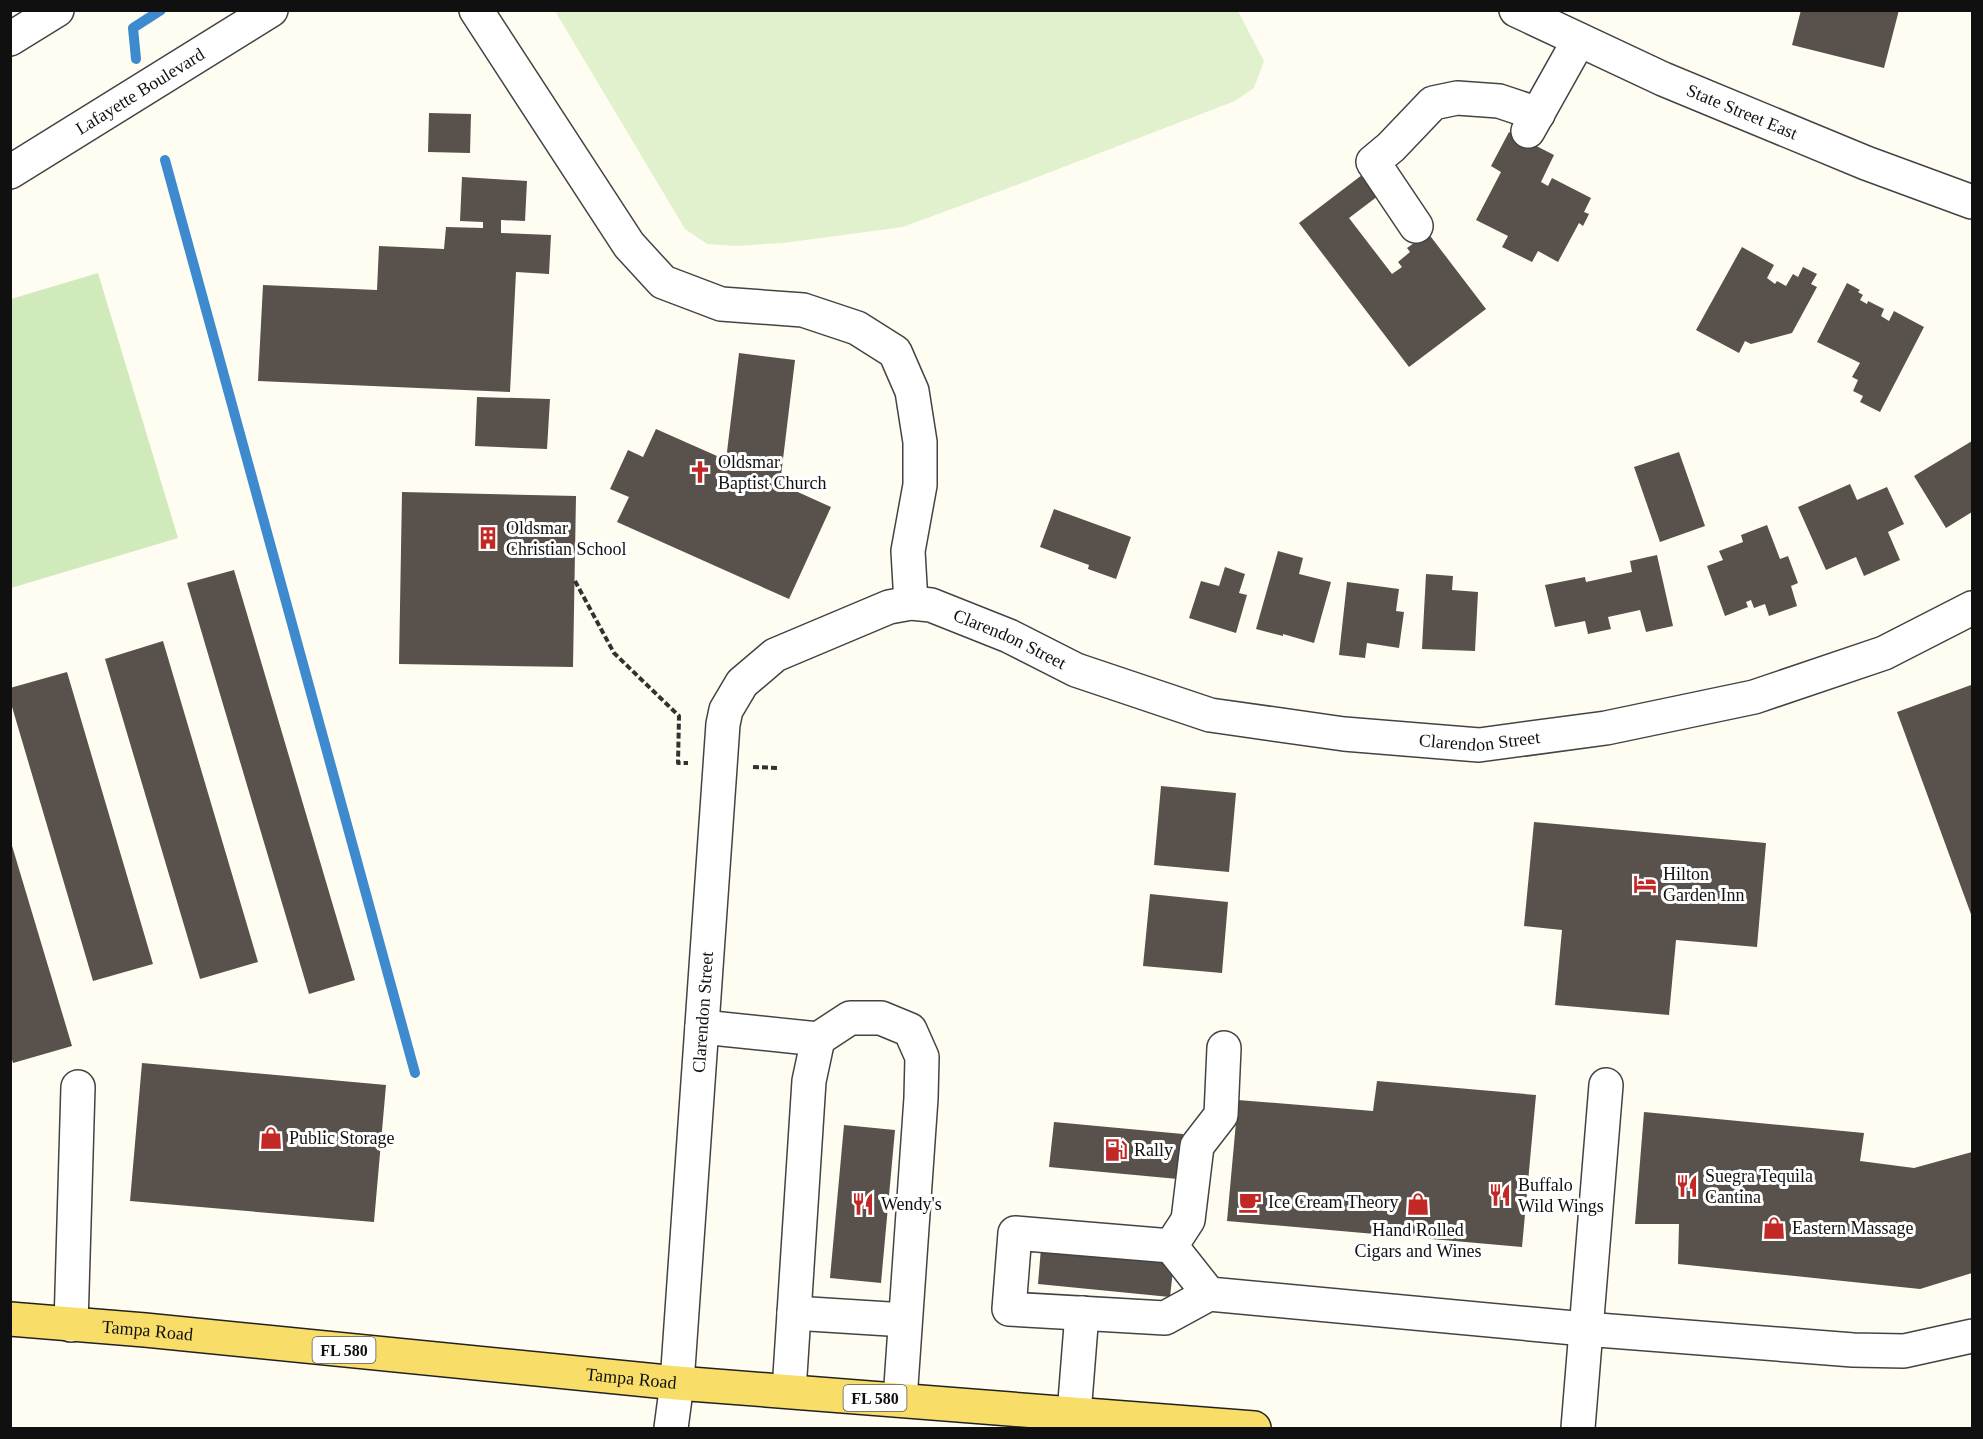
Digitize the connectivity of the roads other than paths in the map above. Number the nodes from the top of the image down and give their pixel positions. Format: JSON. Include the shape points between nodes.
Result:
{"nodes":[{"id":1,"x":57,"y":10,"type":"edge"},
{"id":2,"x":271,"y":10,"type":"edge"},
{"id":3,"x":476,"y":10,"type":"edge"},
{"id":4,"x":1516,"y":10,"type":"edge"},
{"id":5,"x":10,"y":39,"type":"edge"},
{"id":6,"x":1579,"y":40,"type":"junction"},
{"id":7,"x":10,"y":172,"type":"edge"},
{"id":8,"x":1972,"y":202,"type":"edge"},
{"id":9,"x":1416,"y":226,"type":"dead end"},
{"id":10,"x":911,"y":603,"type":"junction"},
{"id":11,"x":1972,"y":608,"type":"edge"},
{"id":12,"x":702,"y":1027,"type":"junction"},
{"id":13,"x":818,"y":1039,"type":"junction"},
{"id":14,"x":1224,"y":1048,"type":"dead end"},
{"id":15,"x":1606,"y":1085,"type":"dead end"},
{"id":16,"x":78,"y":1087,"type":"dead end"},
{"id":17,"x":1171,"y":1246,"type":"junction"},
{"id":18,"x":1209,"y":1294,"type":"junction"},
{"id":19,"x":794,"y":1313,"type":"junction"},
{"id":20,"x":1082,"y":1313,"type":"junction"},
{"id":21,"x":10,"y":1320,"type":"edge"},
{"id":22,"x":905,"y":1320,"type":"junction"},
{"id":23,"x":71,"y":1325,"type":"junction"},
{"id":24,"x":1585,"y":1329,"type":"junction"},
{"id":25,"x":10,"y":1335,"type":"edge"},
{"id":26,"x":1972,"y":1336,"type":"edge"},
{"id":27,"x":677,"y":1383,"type":"junction"},
{"id":28,"x":789,"y":1391,"type":"junction"},
{"id":29,"x":900,"y":1400,"type":"junction"},
{"id":30,"x":1074,"y":1414,"type":"junction"},
{"id":31,"x":671,"y":1428,"type":"edge"},
{"id":32,"x":1254,"y":1428,"type":"edge"},
{"id":33,"x":1578,"y":1428,"type":"edge"}],
"edges":[{"from":1,"to":5,"type":"street"},
{"from":2,"to":7,"type":"street","name":"Lafayette Boulevard"},
{"from":3,"to":10,"type":"street","via":[[629,245],[663,282],[721,304],[803,310],[857,328],[895,352],[912,391],[920,442],[920,485],[908,551]]},
{"from":4,"to":6,"type":"street","name":"State Street East"},
{"from":6,"to":8,"type":"street","name":"State Street East","via":[[1866,163]]},
{"from":6,"to":9,"type":"street","via":[[1533,122],[1499,101],[1457,98],[1433,103],[1373,162]]},
{"from":10,"to":11,"type":"street","name":"Clarendon Street","via":[[931,605],[1009,636],[1076,670],[1210,715],[1344,734],[1479,745],[1606,728],[1754,697],[1884,653]]},
{"from":10,"to":12,"type":"street","name":"Clarendon Street","via":[[889,607],[775,655],[742,683],[726,710]]},
{"from":12,"to":13,"type":"street"},
{"from":12,"to":27,"type":"street","name":"Clarendon Street"},
{"from":13,"to":19,"type":"street","via":[[809,1081]]},
{"from":13,"to":22,"type":"street","via":[[850,1018],[881,1018],[910,1030],[922,1057]]},
{"from":14,"to":17,"type":"street","via":[[1221,1115],[1197,1146],[1188,1220]]},
{"from":15,"to":24,"type":"street"},
{"from":16,"to":23,"type":"street"},
{"from":17,"to":18,"type":"street"},
{"from":17,"to":20,"type":"street","via":[[1015,1233],[1009,1310]]},
{"from":18,"to":20,"type":"street","via":[[1165,1318]]},
{"from":18,"to":24,"type":"street"},
{"from":19,"to":22,"type":"street"},
{"from":19,"to":28,"type":"street"},
{"from":20,"to":30,"type":"street"},
{"from":21,"to":23,"type":"main road","name":"Tampa Road","number":"FL 580"},
{"from":22,"to":29,"type":"street"},
{"from":23,"to":25,"type":"main road"},
{"from":23,"to":27,"type":"main road","name":"Tampa Road","number":"FL 580"},
{"from":24,"to":26,"type":"street","via":[[1904,1351]]},
{"from":24,"to":33,"type":"street"},
{"from":27,"to":28,"type":"main road","name":"Tampa Road","number":"FL 580"},
{"from":27,"to":31,"type":"street","name":"Clarendon Street"},
{"from":28,"to":29,"type":"main road","name":"Tampa Road","number":"FL 580"},
{"from":29,"to":30,"type":"main road","name":"Tampa Road","number":"FL 580"},
{"from":30,"to":32,"type":"main road","name":"Tampa Road","number":"FL 580"}]}
